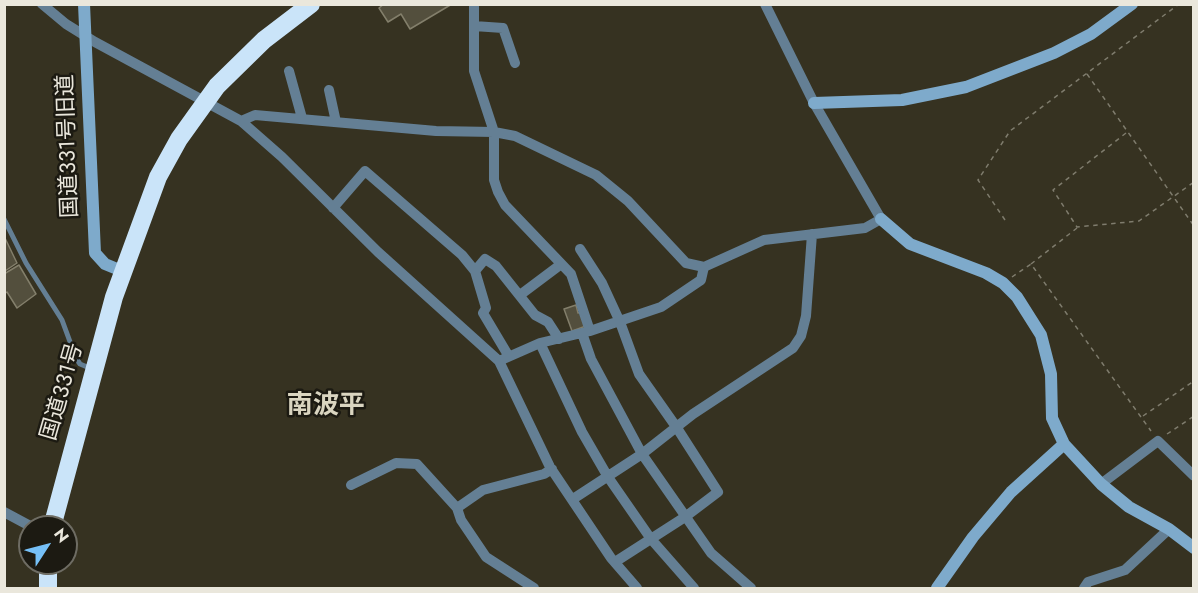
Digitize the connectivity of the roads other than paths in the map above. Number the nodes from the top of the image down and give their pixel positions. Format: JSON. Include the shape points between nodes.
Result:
{"nodes":[{"id":1,"x":42,"y":4,"type":"edge"},
{"id":2,"x":84,"y":4,"type":"edge"},
{"id":3,"x":310,"y":4,"type":"edge"},
{"id":4,"x":474,"y":4,"type":"edge"},
{"id":5,"x":765,"y":4,"type":"edge"},
{"id":6,"x":1132,"y":4,"type":"edge"},
{"id":7,"x":474,"y":26,"type":"junction"},
{"id":8,"x":85,"y":36,"type":"junction"},
{"id":9,"x":515,"y":63,"type":"dead end"},
{"id":10,"x":289,"y":71,"type":"dead end"},
{"id":11,"x":329,"y":90,"type":"dead end"},
{"id":12,"x":205,"y":100,"type":"junction"},
{"id":13,"x":814,"y":104,"type":"junction"},
{"id":14,"x":302,"y":118,"type":"junction"},
{"id":15,"x":241,"y":121,"type":"junction"},
{"id":16,"x":336,"y":122,"type":"junction"},
{"id":17,"x":494,"y":132,"type":"junction"},
{"id":18,"x":333,"y":208,"type":"junction"},
{"id":19,"x":4,"y":219,"type":"edge"},
{"id":20,"x":881,"y":219,"type":"junction"},
{"id":21,"x":812,"y":234,"type":"junction"},
{"id":22,"x":580,"y":249,"type":"dead end"},
{"id":23,"x":561,"y":265,"type":"junction"},
{"id":24,"x":704,"y":267,"type":"junction"},
{"id":25,"x":122,"y":271,"type":"junction"},
{"id":26,"x":475,"y":271,"type":"junction"},
{"id":27,"x":520,"y":295,"type":"junction"},
{"id":28,"x":620,"y":322,"type":"junction"},
{"id":29,"x":586,"y":332,"type":"junction"},
{"id":30,"x":559,"y":339,"type":"junction"},
{"id":31,"x":540,"y":343,"type":"junction"},
{"id":32,"x":503,"y":358,"type":"junction"},
{"id":33,"x":94,"y":370,"type":"junction"},
{"id":34,"x":677,"y":428,"type":"junction"},
{"id":35,"x":1064,"y":444,"type":"junction"},
{"id":36,"x":642,"y":454,"type":"junction"},
{"id":37,"x":552,"y":469,"type":"junction"},
{"id":38,"x":1194,"y":476,"type":"edge"},
{"id":39,"x":608,"y":477,"type":"junction"},
{"id":40,"x":1101,"y":484,"type":"junction"},
{"id":41,"x":351,"y":485,"type":"dead end"},
{"id":42,"x":573,"y":499,"type":"junction"},
{"id":43,"x":457,"y":508,"type":"junction"},
{"id":44,"x":4,"y":512,"type":"edge"},
{"id":45,"x":55,"y":515,"type":"edge"},
{"id":46,"x":685,"y":518,"type":"junction"},
{"id":47,"x":18,"y":520,"type":"edge"},
{"id":48,"x":1169,"y":529,"type":"junction"},
{"id":49,"x":651,"y":539,"type":"junction"},
{"id":50,"x":1194,"y":548,"type":"edge"},
{"id":51,"x":615,"y":562,"type":"junction"},
{"id":52,"x":534,"y":588,"type":"edge"},
{"id":53,"x":637,"y":588,"type":"edge"},
{"id":54,"x":694,"y":588,"type":"edge"},
{"id":55,"x":751,"y":588,"type":"edge"},
{"id":56,"x":937,"y":588,"type":"edge"},
{"id":57,"x":1084,"y":588,"type":"edge"}],
"edges":[{"from":1,"to":8,"type":"street"},
{"from":2,"to":8,"type":"street","name":"国道331号旧道"},
{"from":3,"to":12,"type":"highway","name":"国道331号","via":[[264,40]]},
{"from":4,"to":7,"type":"street"},
{"from":5,"to":13,"type":"street"},
{"from":6,"to":13,"type":"street","via":[[1091,34],[1054,53],[966,87],[902,100]]},
{"from":7,"to":9,"type":"street","via":[[502,28]]},
{"from":7,"to":17,"type":"street","via":[[474,70]]},
{"from":8,"to":12,"type":"street"},
{"from":8,"to":25,"type":"street","name":"国道331号旧道","via":[[95,253],[105,264]]},
{"from":10,"to":14,"type":"street"},
{"from":11,"to":16,"type":"street"},
{"from":12,"to":15,"type":"street"},
{"from":12,"to":25,"type":"highway","name":"国道331号","via":[[158,177]]},
{"from":13,"to":20,"type":"street"},
{"from":14,"to":15,"type":"street","via":[[255,116]]},
{"from":14,"to":16,"type":"street"},
{"from":15,"to":18,"type":"street"},
{"from":16,"to":17,"type":"street"},
{"from":17,"to":23,"type":"street","via":[[494,180],[498,192],[505,205]]},
{"from":17,"to":24,"type":"street","via":[[515,136],[596,175],[628,201],[686,262]]},
{"from":18,"to":26,"type":"street","via":[[365,171],[462,255]]},
{"from":18,"to":32,"type":"street","via":[[378,252]]},
{"from":19,"to":33,"type":"lane","via":[[62,320],[76,358]]},
{"from":20,"to":21,"type":"street","via":[[865,228]]},
{"from":20,"to":35,"type":"street","via":[[910,244],[986,273],[1017,297],[1041,335],[1051,374],[1052,418]]},
{"from":21,"to":24,"type":"street","via":[[764,240]]},
{"from":21,"to":34,"type":"street","via":[[806,316],[793,348]]},
{"from":22,"to":28,"type":"street"},
{"from":23,"to":27,"type":"street"},
{"from":23,"to":29,"type":"street","via":[[577,287]]},
{"from":24,"to":28,"type":"street","via":[[701,280],[661,307]]},
{"from":25,"to":33,"type":"highway","name":"国道331号"},
{"from":26,"to":27,"type":"street","via":[[483,259],[489,261]]},
{"from":26,"to":32,"type":"street","via":[[486,308],[483,313]]},
{"from":27,"to":30,"type":"street","via":[[535,315],[548,322]]},
{"from":28,"to":29,"type":"street"},
{"from":28,"to":34,"type":"street","via":[[639,374]]},
{"from":29,"to":30,"type":"street"},
{"from":29,"to":36,"type":"street","via":[[591,359]]},
{"from":30,"to":31,"type":"street"},
{"from":31,"to":32,"type":"street"},
{"from":31,"to":39,"type":"street"},
{"from":32,"to":37,"type":"street"},
{"from":33,"to":45,"type":"highway","name":"国道331号"},
{"from":34,"to":36,"type":"street"},
{"from":34,"to":46,"type":"street","via":[[718,492]]},
{"from":35,"to":40,"type":"street"},
{"from":35,"to":56,"type":"street","via":[[1011,492]]},
{"from":36,"to":39,"type":"street"},
{"from":36,"to":46,"type":"street"},
{"from":37,"to":42,"type":"street"},
{"from":37,"to":43,"type":"street","via":[[483,490]]},
{"from":38,"to":40,"type":"street","via":[[1158,441]]},
{"from":39,"to":42,"type":"street"},
{"from":39,"to":49,"type":"street"},
{"from":40,"to":48,"type":"street","via":[[1129,507]]},
{"from":41,"to":43,"type":"street","via":[[396,463],[417,464]]},
{"from":42,"to":51,"type":"street"},
{"from":43,"to":52,"type":"street","via":[[486,557]]},
{"from":44,"to":47,"type":"street"},
{"from":46,"to":49,"type":"street"},
{"from":46,"to":55,"type":"street","via":[[711,552]]},
{"from":48,"to":50,"type":"street"},
{"from":48,"to":57,"type":"street","via":[[1125,570],[1088,582]]},
{"from":49,"to":51,"type":"street"},
{"from":49,"to":54,"type":"street"},
{"from":51,"to":53,"type":"street"}]}
